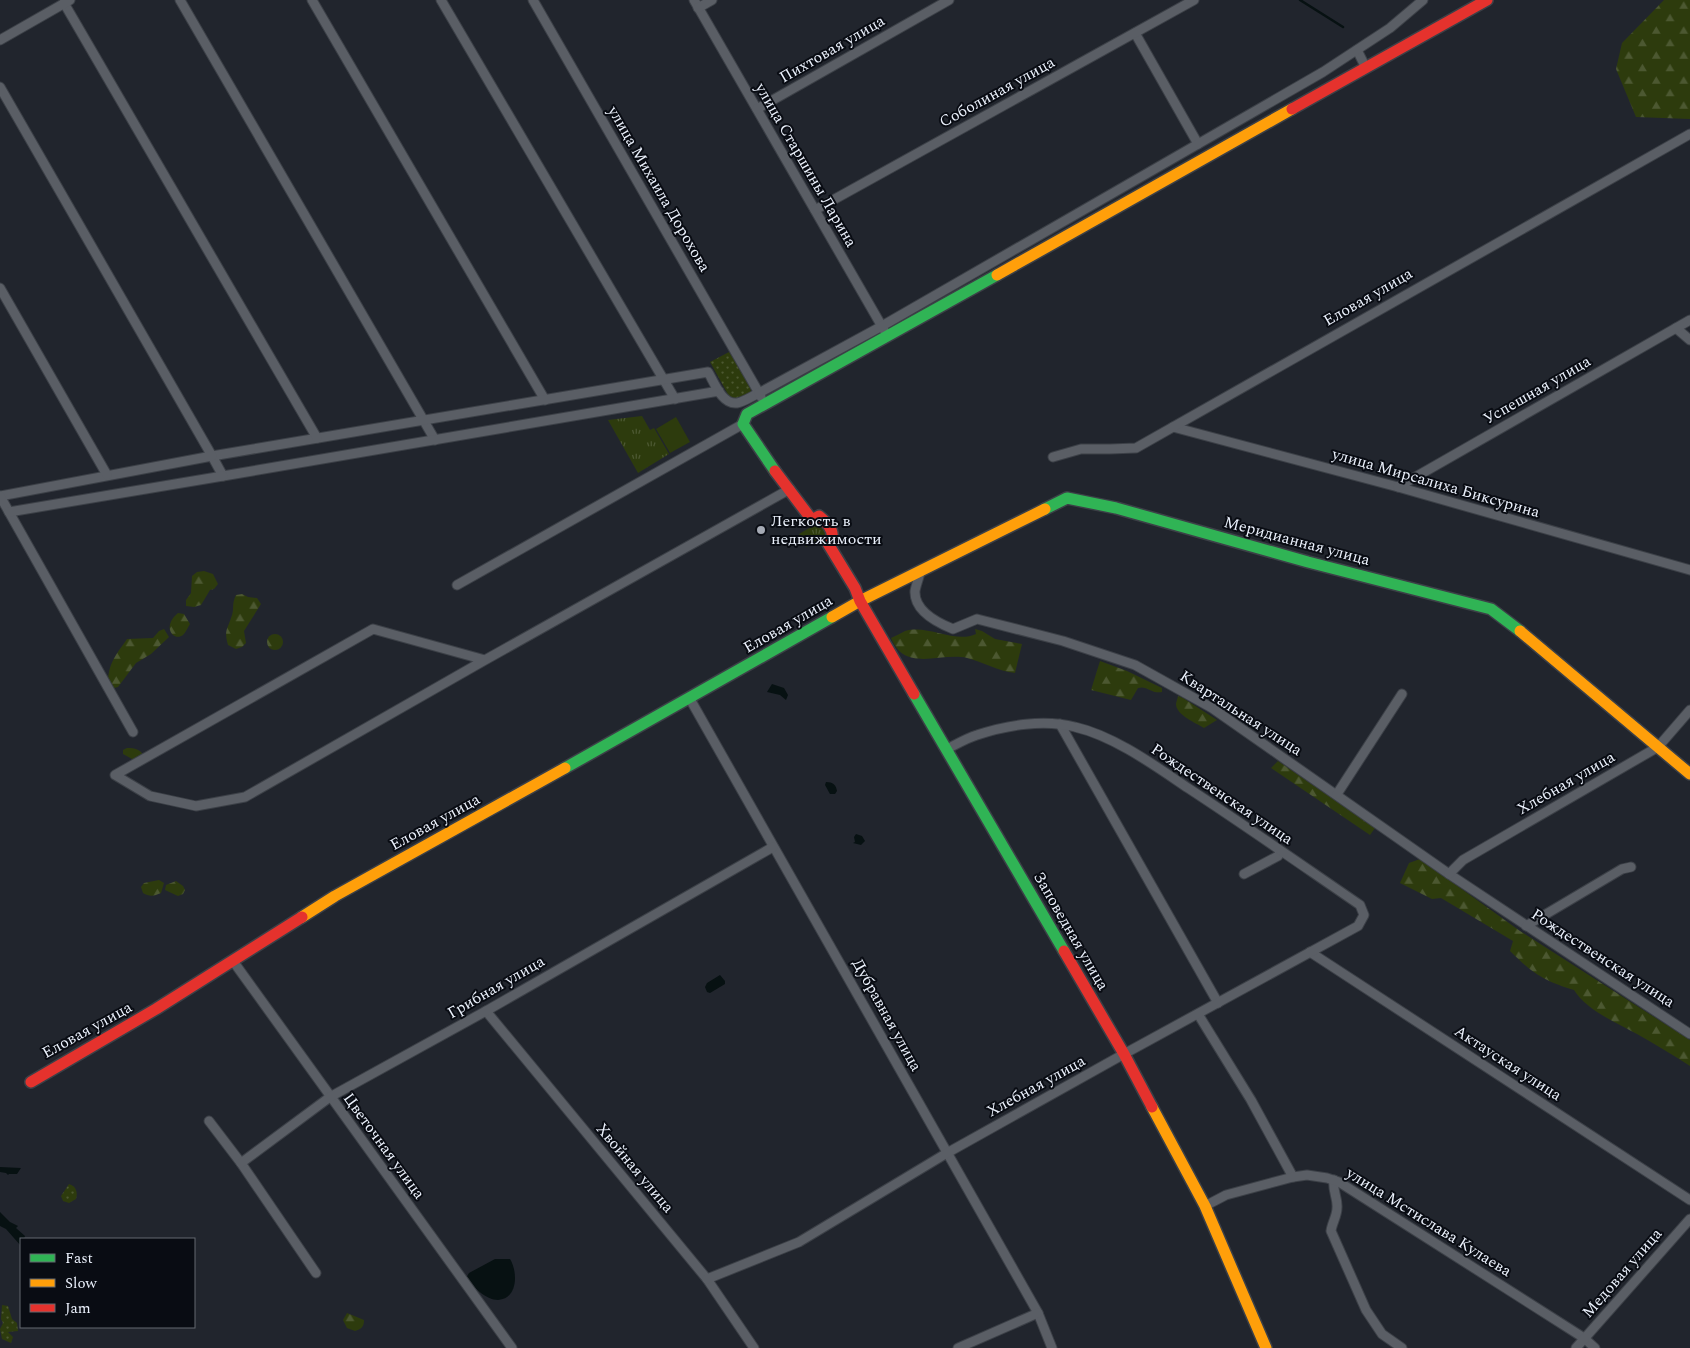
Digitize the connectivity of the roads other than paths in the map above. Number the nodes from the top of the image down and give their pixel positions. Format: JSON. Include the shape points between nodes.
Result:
{"nodes":[{"id":1,"x":180,"y":0,"type":"edge"},
{"id":2,"x":312,"y":0,"type":"edge"},
{"id":3,"x":441,"y":0,"type":"edge"},
{"id":4,"x":532,"y":0,"type":"edge"},
{"id":5,"x":712,"y":0,"type":"edge"},
{"id":6,"x":949,"y":0,"type":"edge"},
{"id":7,"x":1194,"y":0,"type":"edge"},
{"id":8,"x":1422,"y":0,"type":"edge"},
{"id":9,"x":1487,"y":0,"type":"edge"},
{"id":10,"x":67,"y":2,"type":"edge"},
{"id":11,"x":696,"y":4,"type":"edge"},
{"id":12,"x":1134,"y":33,"type":"junction"},
{"id":13,"x":0,"y":40,"type":"edge"},
{"id":14,"x":1357,"y":50,"type":"junction"},
{"id":15,"x":1366,"y":68,"type":"junction"},
{"id":16,"x":0,"y":87,"type":"edge"},
{"id":17,"x":757,"y":109,"type":"junction"},
{"id":18,"x":1690,"y":134,"type":"edge"},
{"id":19,"x":1198,"y":144,"type":"junction"},
{"id":20,"x":815,"y":210,"type":"junction"},
{"id":21,"x":0,"y":288,"type":"edge"},
{"id":22,"x":1690,"y":320,"type":"edge"},
{"id":23,"x":1676,"y":328,"type":"junction"},
{"id":24,"x":885,"y":331,"type":"junction"},
{"id":25,"x":1690,"y":340,"type":"edge"},
{"id":26,"x":663,"y":379,"type":"junction"},
{"id":27,"x":719,"y":391,"type":"junction"},
{"id":28,"x":759,"y":393,"type":"junction"},
{"id":29,"x":675,"y":399,"type":"junction"},
{"id":30,"x":545,"y":400,"type":"junction"},
{"id":31,"x":765,"y":404,"type":"junction"},
{"id":32,"x":424,"y":420,"type":"junction"},
{"id":33,"x":743,"y":424,"type":"junction"},
{"id":34,"x":1173,"y":427,"type":"junction"},
{"id":35,"x":317,"y":438,"type":"junction"},
{"id":36,"x":435,"y":440,"type":"junction"},
{"id":37,"x":212,"y":456,"type":"junction"},
{"id":38,"x":1053,"y":457,"type":"dead end"},
{"id":39,"x":107,"y":475,"type":"junction"},
{"id":40,"x":223,"y":476,"type":"junction"},
{"id":41,"x":1398,"y":487,"type":"junction"},
{"id":42,"x":790,"y":489,"type":"junction"},
{"id":43,"x":0,"y":496,"type":"edge"},
{"id":44,"x":9,"y":512,"type":"junction"},
{"id":45,"x":1690,"y":570,"type":"edge"},
{"id":46,"x":920,"y":572,"type":"junction"},
{"id":47,"x":457,"y":585,"type":"dead end"},
{"id":48,"x":860,"y":601,"type":"junction"},
{"id":49,"x":485,"y":660,"type":"junction"},
{"id":50,"x":1402,"y":694,"type":"dead end"},
{"id":51,"x":690,"y":699,"type":"junction"},
{"id":52,"x":1690,"y":710,"type":"edge"},
{"id":53,"x":1060,"y":724,"type":"junction"},
{"id":54,"x":133,"y":732,"type":"dead end"},
{"id":55,"x":1658,"y":747,"type":"junction"},
{"id":56,"x":947,"y":749,"type":"junction"},
{"id":57,"x":1690,"y":774,"type":"edge"},
{"id":58,"x":1337,"y":794,"type":"junction"},
{"id":59,"x":772,"y":846,"type":"junction"},
{"id":60,"x":1281,"y":851,"type":"junction"},
{"id":61,"x":1631,"y":867,"type":"dead end"},
{"id":62,"x":1244,"y":874,"type":"dead end"},
{"id":63,"x":1450,"y":874,"type":"junction"},
{"id":64,"x":1360,"y":905,"type":"joint"},
{"id":65,"x":1526,"y":926,"type":"junction"},
{"id":66,"x":1310,"y":952,"type":"junction"},
{"id":67,"x":233,"y":961,"type":"junction"},
{"id":68,"x":1218,"y":1003,"type":"junction"},
{"id":69,"x":486,"y":1011,"type":"junction"},
{"id":70,"x":1198,"y":1014,"type":"junction"},
{"id":71,"x":1690,"y":1034,"type":"edge"},
{"id":72,"x":1124,"y":1054,"type":"junction"},
{"id":73,"x":31,"y":1082,"type":"dead end"},
{"id":74,"x":330,"y":1097,"type":"junction"},
{"id":75,"x":209,"y":1120,"type":"dead end"},
{"id":76,"x":948,"y":1153,"type":"junction"},
{"id":77,"x":241,"y":1163,"type":"junction"},
{"id":78,"x":1293,"y":1177,"type":"junction"},
{"id":79,"x":1334,"y":1180,"type":"junction"},
{"id":80,"x":1690,"y":1200,"type":"edge"},
{"id":81,"x":1205,"y":1206,"type":"junction"},
{"id":82,"x":1690,"y":1219,"type":"edge"},
{"id":83,"x":316,"y":1274,"type":"dead end"},
{"id":84,"x":707,"y":1279,"type":"junction"},
{"id":85,"x":1038,"y":1313,"type":"junction"},
{"id":86,"x":1584,"y":1338,"type":"junction"},
{"id":87,"x":512,"y":1348,"type":"edge"},
{"id":88,"x":754,"y":1348,"type":"edge"},
{"id":89,"x":958,"y":1348,"type":"edge"},
{"id":90,"x":1052,"y":1348,"type":"edge"},
{"id":91,"x":1266,"y":1348,"type":"edge"},
{"id":92,"x":1402,"y":1348,"type":"edge"},
{"id":93,"x":1576,"y":1348,"type":"edge"},
{"id":94,"x":1595,"y":1348,"type":"edge"}],
"edges":[{"from":1,"to":32,"type":"street"},
{"from":2,"to":30,"type":"street"},
{"from":3,"to":26,"type":"street"},
{"from":4,"to":28,"type":"street","name":"улица Михаила Дорохова"},
{"from":5,"to":11,"type":"street","name":"улица Старшины Ларина"},
{"from":6,"to":17,"type":"street","name":"Пихтовая улица"},
{"from":7,"to":12,"type":"street","name":"Соболиная улица"},
{"from":8,"to":14,"type":"street","via":[[1390,28]]},
{"from":9,"to":15,"type":"street"},
{"from":10,"to":13,"type":"street"},
{"from":10,"to":35,"type":"street"},
{"from":11,"to":17,"type":"street","name":"улица Старшины Ларина"},
{"from":12,"to":19,"type":"street"},
{"from":12,"to":20,"type":"street","name":"Соболиная улица"},
{"from":14,"to":15,"type":"street"},
{"from":14,"to":19,"type":"street"},
{"from":15,"to":24,"type":"street"},
{"from":16,"to":37,"type":"street"},
{"from":17,"to":20,"type":"street","name":"улица Старшины Ларина"},
{"from":18,"to":34,"type":"street","name":"Еловая улица"},
{"from":19,"to":24,"type":"street"},
{"from":20,"to":24,"type":"street","name":"улица Старшины Ларина"},
{"from":21,"to":39,"type":"street"},
{"from":22,"to":23,"type":"street","name":"Успешная улица"},
{"from":23,"to":25,"type":"street"},
{"from":23,"to":41,"type":"street","name":"Успешная улица"},
{"from":24,"to":28,"type":"street"},
{"from":24,"to":31,"type":"street"},
{"from":26,"to":27,"type":"street","via":[[708,372]]},
{"from":26,"to":29,"type":"street"},
{"from":26,"to":30,"type":"street"},
{"from":27,"to":28,"type":"street","via":[[732,403]]},
{"from":27,"to":29,"type":"street"},
{"from":28,"to":31,"type":"street","name":"улица Михаила Дорохова"},
{"from":29,"to":36,"type":"street"},
{"from":30,"to":32,"type":"street"},
{"from":31,"to":33,"type":"street","via":[[747,414]]},
{"from":32,"to":35,"type":"street"},
{"from":32,"to":36,"type":"street"},
{"from":33,"to":42,"type":"street"},
{"from":33,"to":47,"type":"street"},
{"from":34,"to":38,"type":"street","name":"Еловая улица","via":[[1136,448],[1081,449]]},
{"from":34,"to":41,"type":"street","name":"улица Мирсалиха Биксурина"},
{"from":35,"to":37,"type":"street"},
{"from":36,"to":40,"type":"street"},
{"from":37,"to":39,"type":"street"},
{"from":37,"to":40,"type":"street"},
{"from":39,"to":43,"type":"street"},
{"from":40,"to":44,"type":"street"},
{"from":41,"to":45,"type":"street","name":"улица Мирсалиха Биксурина"},
{"from":42,"to":48,"type":"street","name":"Заповедная улица","via":[[812,520],[819,516],[826,521],[833,535],[827,542]]},
{"from":42,"to":49,"type":"street"},
{"from":43,"to":44,"type":"street"},
{"from":44,"to":54,"type":"street"},
{"from":46,"to":48,"type":"street","name":"Меридианная улица"},
{"from":46,"to":55,"type":"street","name":"Меридианная улица","via":[[1066,498],[1116,508],[1491,609]]},
{"from":46,"to":58,"type":"street","name":"Квартальная улица","via":[[915,593],[919,606],[937,623],[953,629],[977,619],[1063,641],[1135,665],[1212,708]]},
{"from":48,"to":51,"type":"street","name":"Еловая улица"},
{"from":48,"to":56,"type":"street","name":"Заповедная улица"},
{"from":49,"to":49,"type":"street","via":[[245,798],[196,806],[150,796],[115,775],[372,629]]},
{"from":50,"to":58,"type":"street"},
{"from":51,"to":59,"type":"street","name":"Дубравная улица"},
{"from":51,"to":67,"type":"street","name":"Еловая улица","via":[[334,896]]},
{"from":52,"to":55,"type":"street","name":"Хлебная улица"},
{"from":53,"to":56,"type":"street","name":"Рождественская улица","via":[[1003,728],[976,735]]},
{"from":53,"to":60,"type":"street","name":"Рождественская улица","via":[[1074,726],[1113,742]]},
{"from":53,"to":68,"type":"street"},
{"from":55,"to":57,"type":"street","name":"Меридианная улица"},
{"from":55,"to":63,"type":"street","name":"Хлебная улица","via":[[1463,860]]},
{"from":56,"to":72,"type":"street","name":"Заповедная улица"},
{"from":58,"to":63,"type":"street","name":"Квартальная улица"},
{"from":59,"to":69,"type":"street","name":"Грибная улица"},
{"from":59,"to":76,"type":"street","name":"Дубравная улица"},
{"from":60,"to":62,"type":"street","via":[[1278,856]]},
{"from":60,"to":64,"type":"street","name":"Рождественская улица"},
{"from":61,"to":65,"type":"street","via":[[1622,869]]},
{"from":63,"to":65,"type":"street","name":"Рождественская улица"},
{"from":64,"to":66,"type":"street","name":"Хлебная улица","via":[[1364,916],[1358,926]]},
{"from":65,"to":71,"type":"street","name":"Рождественская улица"},
{"from":66,"to":68,"type":"street","name":"Хлебная улица"},
{"from":66,"to":80,"type":"street","name":"Актауская улица"},
{"from":67,"to":73,"type":"street","name":"Еловая улица"},
{"from":67,"to":74,"type":"street","name":"Цветочная улица"},
{"from":68,"to":70,"type":"street","name":"Хлебная улица"},
{"from":69,"to":74,"type":"street","name":"Грибная улица"},
{"from":69,"to":84,"type":"street","name":"Хвойная улица"},
{"from":70,"to":72,"type":"street","name":"Хлебная улица"},
{"from":70,"to":78,"type":"street"},
{"from":72,"to":76,"type":"street","name":"Хлебная улица"},
{"from":72,"to":81,"type":"street","name":"Заповедная улица"},
{"from":74,"to":77,"type":"street","name":"Грибная улица"},
{"from":74,"to":87,"type":"street","name":"Цветочная улица"},
{"from":75,"to":77,"type":"street"},
{"from":76,"to":84,"type":"street","name":"Хлебная улица","via":[[800,1242]]},
{"from":76,"to":85,"type":"street","name":"Дубравная улица"},
{"from":77,"to":83,"type":"street"},
{"from":78,"to":79,"type":"street","name":"улица Мстислава Кулаева","via":[[1307,1175]]},
{"from":78,"to":81,"type":"street","name":"улица Мстислава Кулаева","via":[[1226,1194]]},
{"from":79,"to":86,"type":"street","name":"улица Мстислава Кулаева"},
{"from":79,"to":92,"type":"street","via":[[1332,1186],[1337,1210],[1331,1231],[1366,1310],[1382,1334]]},
{"from":81,"to":91,"type":"street","name":"Заповедная улица"},
{"from":82,"to":86,"type":"street","name":"Медовая улица"},
{"from":84,"to":88,"type":"street","name":"Хвойная улица"},
{"from":85,"to":89,"type":"street"},
{"from":85,"to":90,"type":"street","name":"Дубравная улица"},
{"from":86,"to":93,"type":"street","name":"Медовая улица"},
{"from":86,"to":94,"type":"street","name":"улица Мстислава Кулаева"}]}
